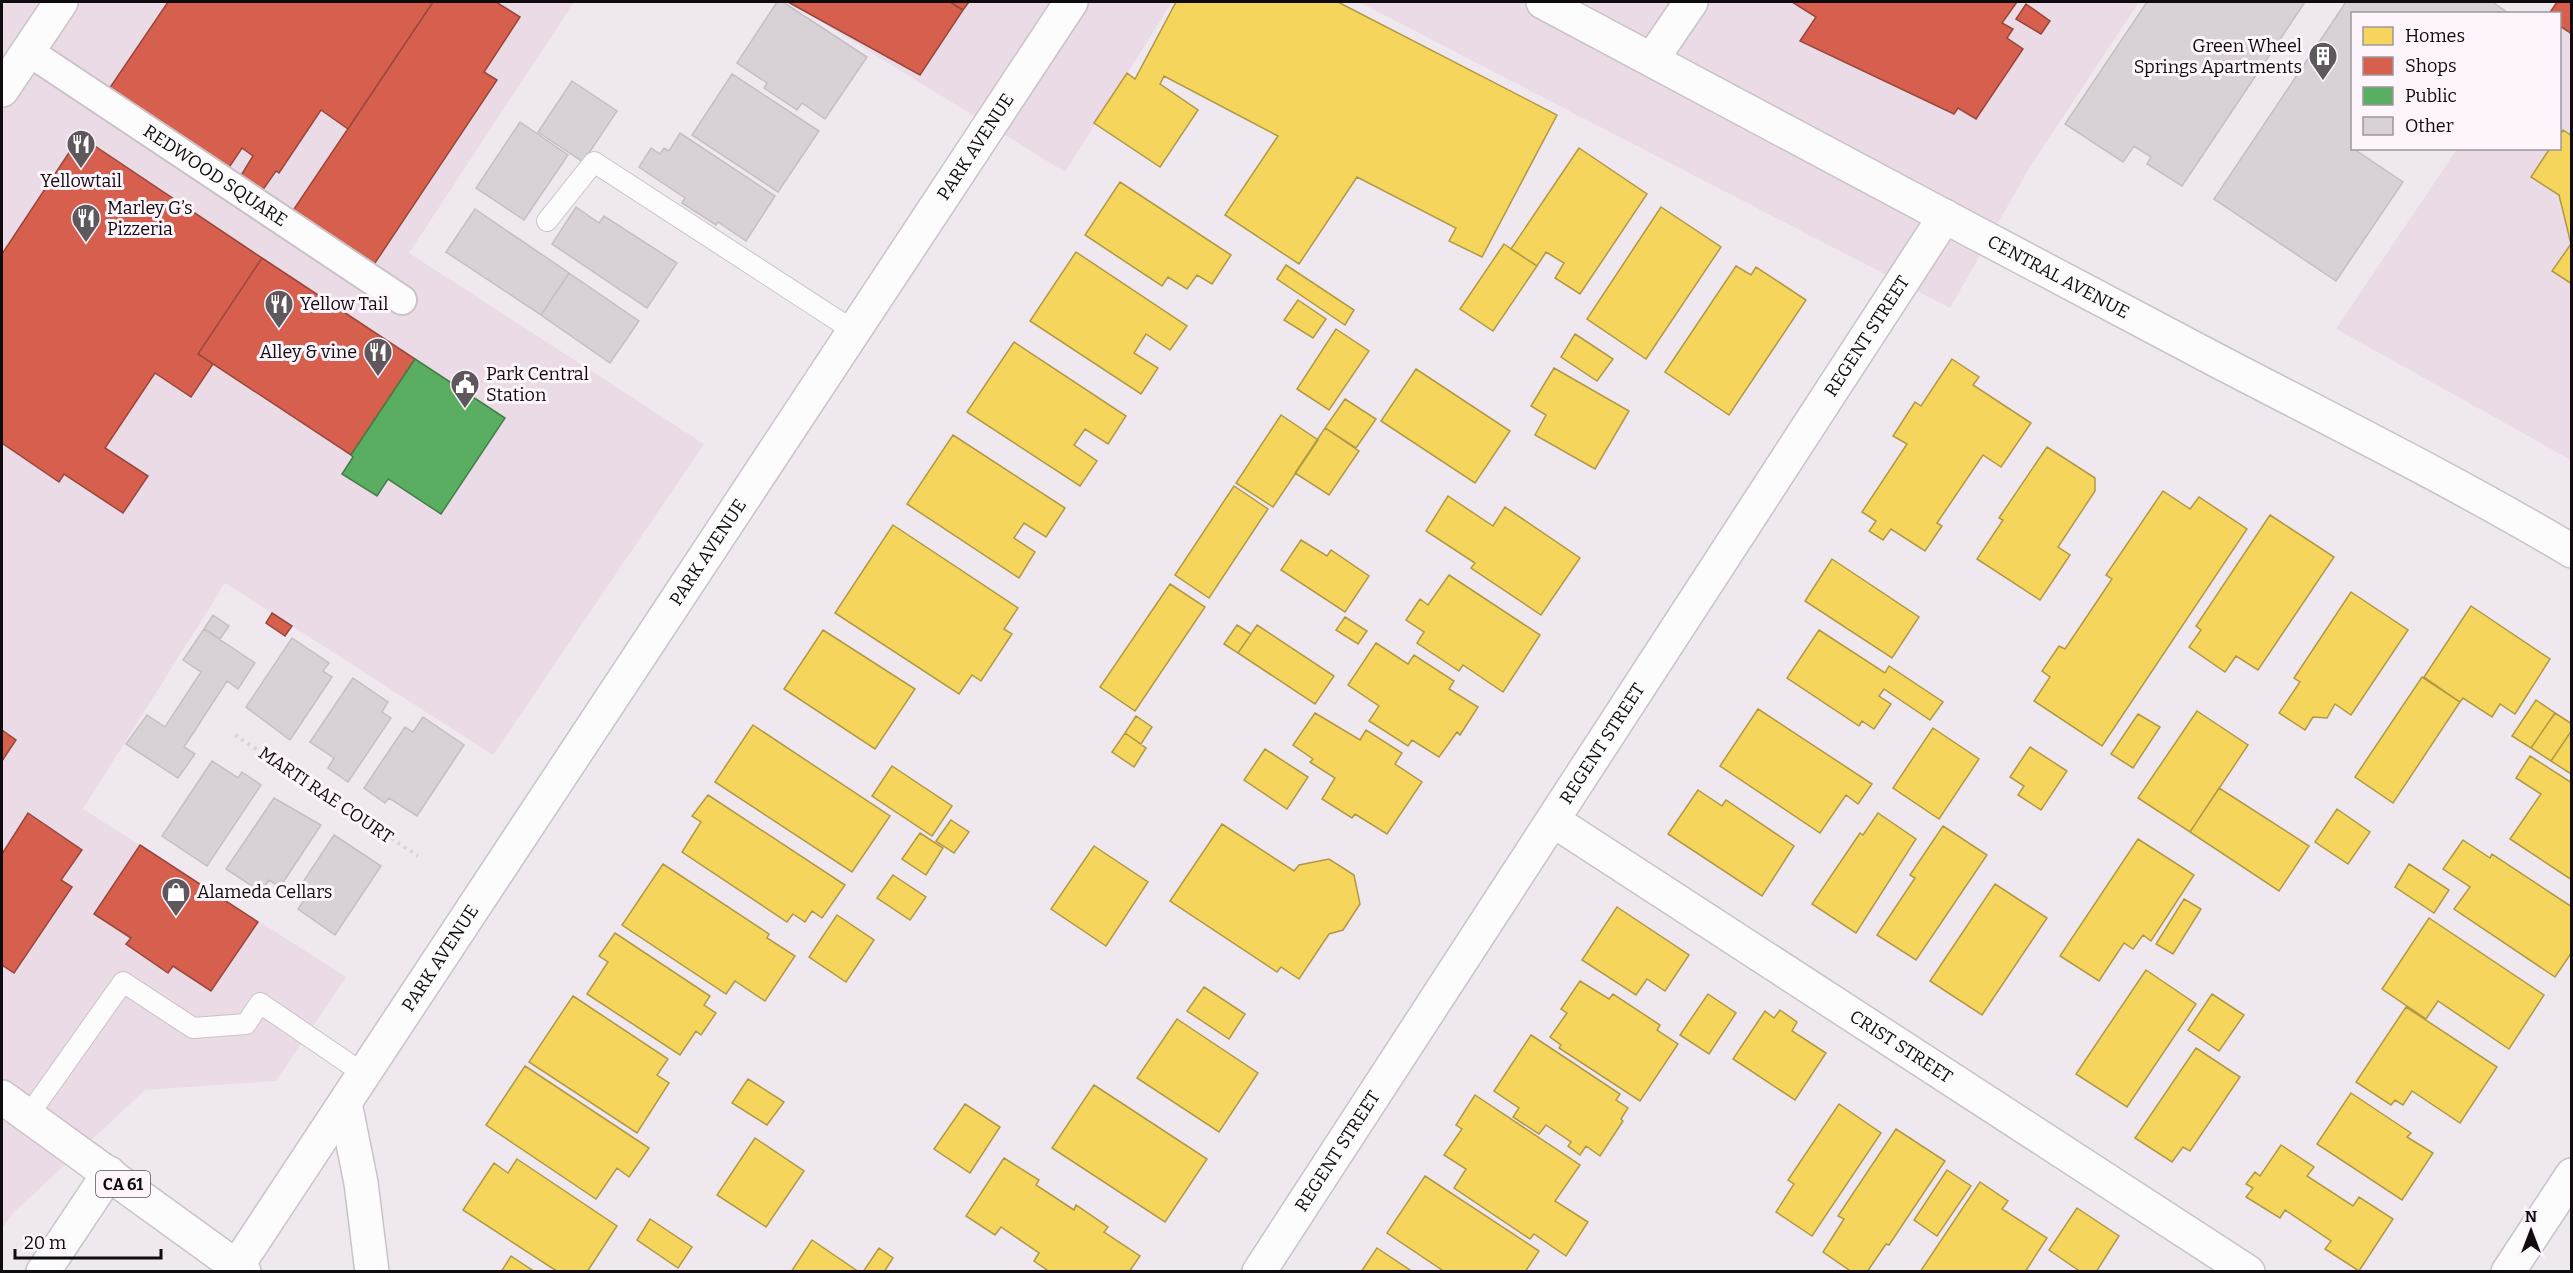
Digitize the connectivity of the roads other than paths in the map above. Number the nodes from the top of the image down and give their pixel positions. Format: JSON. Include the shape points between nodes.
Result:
{"nodes":[{"id":1,"x":61,"y":2,"type":"edge"},
{"id":2,"x":1071,"y":2,"type":"edge"},
{"id":3,"x":1543,"y":2,"type":"edge"},
{"id":4,"x":1691,"y":2,"type":"edge"},
{"id":5,"x":28,"y":51,"type":"junction"},
{"id":6,"x":1652,"y":59,"type":"junction"},
{"id":7,"x":2,"y":90,"type":"edge"},
{"id":8,"x":1944,"y":216,"type":"junction"},
{"id":9,"x":547,"y":221,"type":"dead end"},
{"id":10,"x":402,"y":300,"type":"dead end"},
{"id":11,"x":854,"y":331,"type":"junction"},
{"id":12,"x":2571,"y":552,"type":"edge"},
{"id":13,"x":1554,"y":820,"type":"junction"},
{"id":14,"x":364,"y":1074,"type":"junction"},
{"id":15,"x":2,"y":1097,"type":"edge"},
{"id":16,"x":345,"y":1103,"type":"junction"},
{"id":17,"x":28,"y":1116,"type":"junction"},
{"id":18,"x":109,"y":1173,"type":"junction"},
{"id":19,"x":2571,"y":1175,"type":"edge"},
{"id":20,"x":240,"y":1269,"type":"edge"},
{"id":21,"x":43,"y":1272,"type":"edge"},
{"id":22,"x":372,"y":1272,"type":"edge"},
{"id":23,"x":1259,"y":1272,"type":"edge"},
{"id":24,"x":2248,"y":1272,"type":"edge"},
{"id":25,"x":2508,"y":1272,"type":"edge"}],
"edges":[{"from":1,"to":5,"type":"street"},
{"from":2,"to":11,"type":"street","name":"PARK AVENUE"},
{"from":3,"to":6,"type":"street","name":"CENTRAL AVENUE"},
{"from":4,"to":6,"type":"street"},
{"from":5,"to":7,"type":"street"},
{"from":5,"to":10,"type":"street","name":"REDWOOD SQUARE"},
{"from":6,"to":8,"type":"street","name":"CENTRAL AVENUE"},
{"from":8,"to":12,"type":"street","name":"CENTRAL AVENUE","via":[[2367,437],[2510,514]]},
{"from":8,"to":13,"type":"street","name":"REGENT STREET"},
{"from":9,"to":11,"type":"lane","via":[[594,162]]},
{"from":11,"to":14,"type":"street","name":"PARK AVENUE"},
{"from":13,"to":23,"type":"street","name":"REGENT STREET"},
{"from":13,"to":24,"type":"street","name":"CRIST STREET"},
{"from":14,"to":16,"type":"street","name":"PARK AVENUE"},
{"from":14,"to":17,"type":"lane","via":[[260,1003],[246,1024],[193,1028],[123,982]]},
{"from":15,"to":17,"type":"street","number":"CA 61"},
{"from":16,"to":20,"type":"street","name":"PARK AVENUE"},
{"from":16,"to":22,"type":"street","via":[[361,1183]]},
{"from":17,"to":18,"type":"street","number":"CA 61"},
{"from":18,"to":20,"type":"street","number":"CA 61"},
{"from":18,"to":21,"type":"street"},
{"from":19,"to":25,"type":"street"}]}
